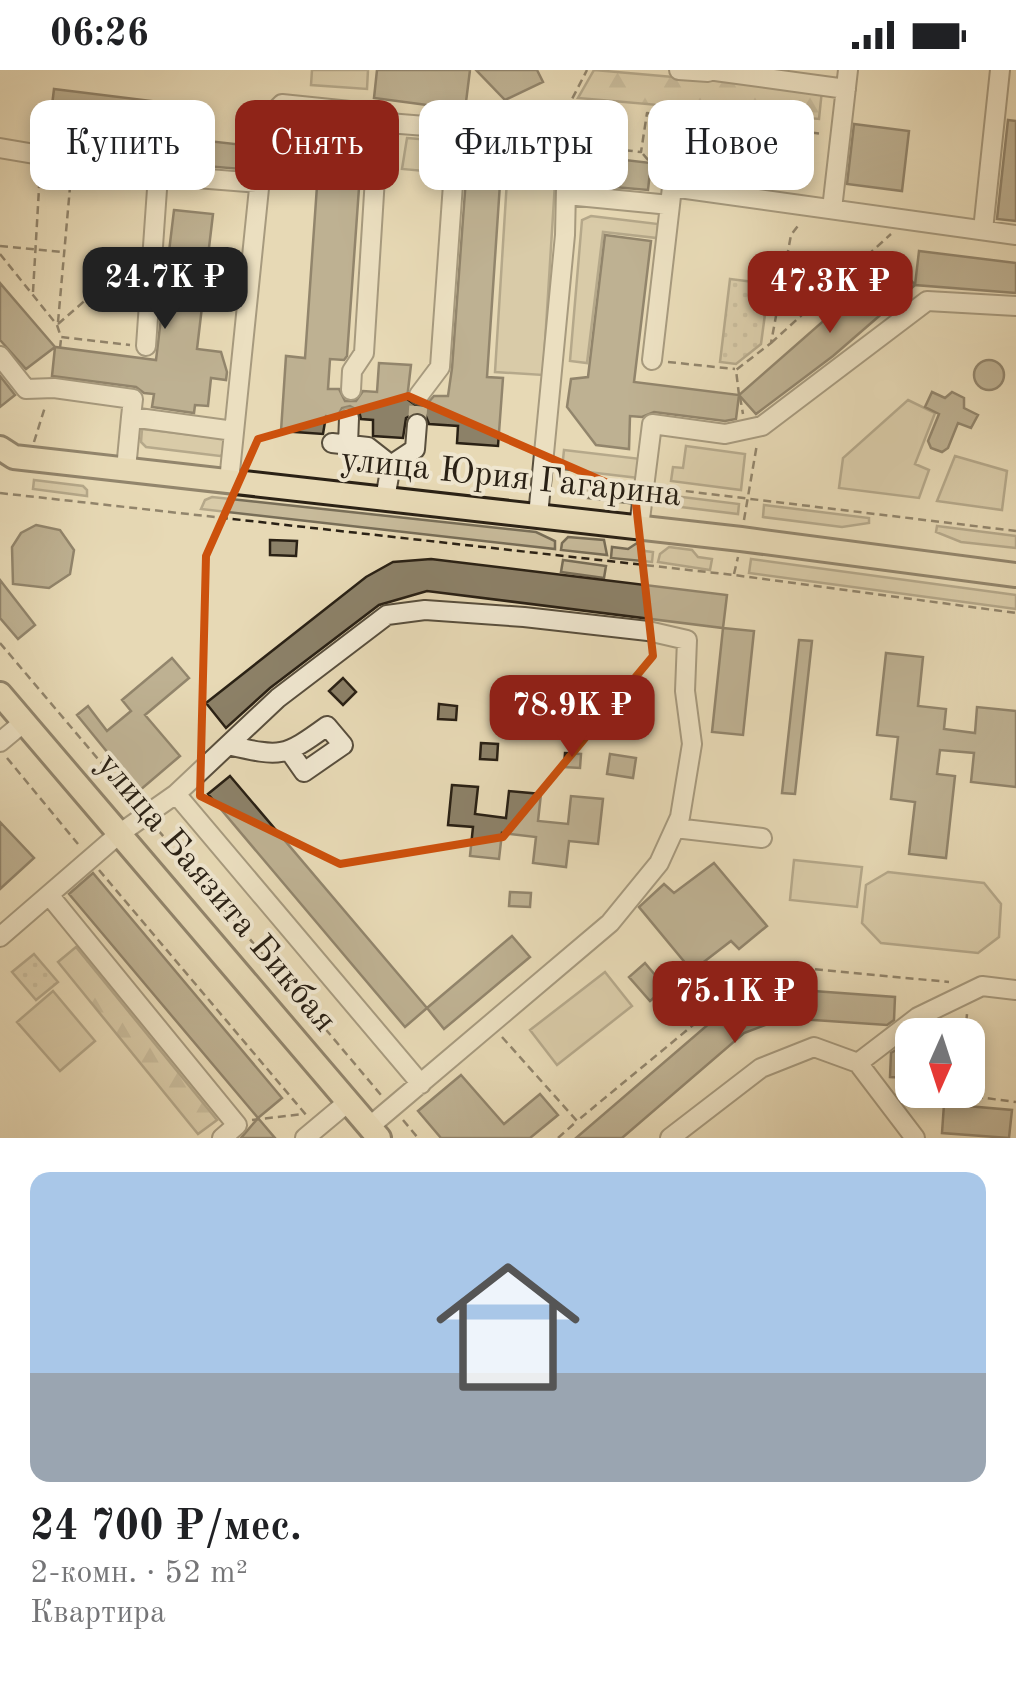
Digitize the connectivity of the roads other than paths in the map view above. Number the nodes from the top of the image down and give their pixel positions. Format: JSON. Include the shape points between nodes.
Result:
{"nodes":[{"id":1,"x":679,"y":70,"type":"edge"},
{"id":2,"x":1000,"y":70,"type":"edge"},
{"id":3,"x":708,"y":71,"type":"edge"},
{"id":4,"x":847,"y":79,"type":"edge"},
{"id":5,"x":0,"y":148,"type":"edge"},
{"id":6,"x":30,"y":152,"type":"edge"},
{"id":7,"x":157,"y":190,"type":"edge"},
{"id":8,"x":258,"y":190,"type":"edge"},
{"id":9,"x":374,"y":190,"type":"edge"},
{"id":10,"x":453,"y":190,"type":"edge"},
{"id":11,"x":567,"y":190,"type":"edge"},
{"id":12,"x":567,"y":195,"type":"junction"},
{"id":13,"x":671,"y":196,"type":"junction"},
{"id":14,"x":832,"y":209,"type":"junction"},
{"id":15,"x":983,"y":230,"type":"junction"},
{"id":16,"x":1016,"y":234,"type":"edge"},
{"id":17,"x":1016,"y":306,"type":"edge"},
{"id":18,"x":146,"y":346,"type":"road end"},
{"id":19,"x":0,"y":356,"type":"edge"},
{"id":20,"x":652,"y":360,"type":"road end"},
{"id":21,"x":351,"y":390,"type":"dead end"},
{"id":22,"x":419,"y":395,"type":"tunnel mouth"},
{"id":23,"x":132,"y":418,"type":"junction"},
{"id":24,"x":349,"y":418,"type":"dead end"},
{"id":25,"x":418,"y":424,"type":"tunnel mouth"},
{"id":26,"x":234,"y":431,"type":"junction"},
{"id":27,"x":5,"y":458,"type":"edge"},
{"id":28,"x":391,"y":466,"type":"junction"},
{"id":29,"x":126,"y":470,"type":"junction"},
{"id":30,"x":229,"y":481,"type":"junction"},
{"id":31,"x":385,"y":499,"type":"junction"},
{"id":32,"x":538,"y":516,"type":"junction"},
{"id":33,"x":639,"y":527,"type":"junction"},
{"id":34,"x":1016,"y":575,"type":"edge"},
{"id":35,"x":0,"y":694,"type":"edge"},
{"id":36,"x":24,"y":722,"type":"junction"},
{"id":37,"x":0,"y":745,"type":"edge"},
{"id":38,"x":228,"y":746,"type":"junction"},
{"id":39,"x":290,"y":752,"type":"dead end"},
{"id":40,"x":176,"y":794,"type":"junction"},
{"id":41,"x":675,"y":828,"type":"junction"},
{"id":42,"x":120,"y":834,"type":"junction"},
{"id":43,"x":762,"y":838,"type":"dead end"},
{"id":44,"x":48,"y":895,"type":"junction"},
{"id":45,"x":0,"y":937,"type":"edge"},
{"id":46,"x":1016,"y":990,"type":"edge"},
{"id":47,"x":858,"y":1063,"type":"junction"},
{"id":48,"x":421,"y":1084,"type":"junction"},
{"id":49,"x":348,"y":1102,"type":"junction"},
{"id":50,"x":309,"y":1127,"type":"edge"},
{"id":51,"x":374,"y":1132,"type":"edge"},
{"id":52,"x":222,"y":1138,"type":"edge"},
{"id":53,"x":670,"y":1138,"type":"edge"},
{"id":54,"x":915,"y":1138,"type":"edge"}],
"edges":[{"from":1,"to":3,"type":"lane"},
{"from":2,"to":15,"type":"lane"},
{"from":3,"to":4,"type":"lane"},
{"from":4,"to":14,"type":"lane"},
{"from":5,"to":6,"type":"lane"},
{"from":7,"to":18,"type":"lane"},
{"from":8,"to":26,"type":"lane"},
{"from":9,"to":21,"type":"lane","via":[[364,353],[352,371]]},
{"from":10,"to":22,"type":"lane","via":[[440,367]]},
{"from":11,"to":12,"type":"lane"},
{"from":12,"to":13,"type":"lane"},
{"from":12,"to":32,"type":"lane"},
{"from":13,"to":14,"type":"lane"},
{"from":13,"to":20,"type":"lane"},
{"from":14,"to":15,"type":"lane"},
{"from":15,"to":16,"type":"lane"},
{"from":17,"to":33,"type":"lane","via":[[928,301],[762,426],[725,434],[652,424]]},
{"from":19,"to":23,"type":"lane","via":[[26,389],[133,399]]},
{"from":23,"to":26,"type":"lane"},
{"from":23,"to":29,"type":"lane"},
{"from":24,"to":28,"type":"lane","via":[[340,444],[368,447]]},
{"from":25,"to":28,"type":"lane","via":[[415,449]]},
{"from":26,"to":30,"type":"lane"},
{"from":27,"to":29,"type":"main road","name":"улица Юрия Гагарина"},
{"from":28,"to":31,"type":"lane"},
{"from":29,"to":30,"type":"main road","name":"улица Юрия Гагарина"},
{"from":30,"to":31,"type":"main road","name":"улица Юрия Гагарина"},
{"from":31,"to":32,"type":"main road","name":"улица Юрия Гагарина"},
{"from":32,"to":33,"type":"main road","name":"улица Юрия Гагарина"},
{"from":33,"to":34,"type":"main road","name":"улица Юрия Гагарина"},
{"from":35,"to":36,"type":"main road","name":"улица Баязита Бикбая"},
{"from":36,"to":37,"type":"lane"},
{"from":36,"to":42,"type":"main road","name":"улица Баязита Бикбая"},
{"from":38,"to":39,"type":"lane"},
{"from":38,"to":40,"type":"lane"},
{"from":38,"to":41,"type":"lane","via":[[278,698],[387,615],[425,610],[648,631],[686,640],[692,744]]},
{"from":40,"to":42,"type":"lane"},
{"from":40,"to":48,"type":"lane"},
{"from":41,"to":43,"type":"lane"},
{"from":41,"to":48,"type":"lane","via":[[659,864],[610,923]]},
{"from":42,"to":44,"type":"lane"},
{"from":42,"to":49,"type":"main road","name":"улица Баязита Бикбая"},
{"from":44,"to":45,"type":"lane"},
{"from":44,"to":52,"type":"lane","via":[[237,1124]]},
{"from":46,"to":47,"type":"lane","via":[[982,986],[918,1017]]},
{"from":47,"to":53,"type":"lane","via":[[814,1046],[761,1068]]},
{"from":47,"to":54,"type":"lane"},
{"from":48,"to":51,"type":"lane"},
{"from":49,"to":50,"type":"lane"},
{"from":49,"to":51,"type":"main road","name":"улица Баязита Бикбая"}]}
